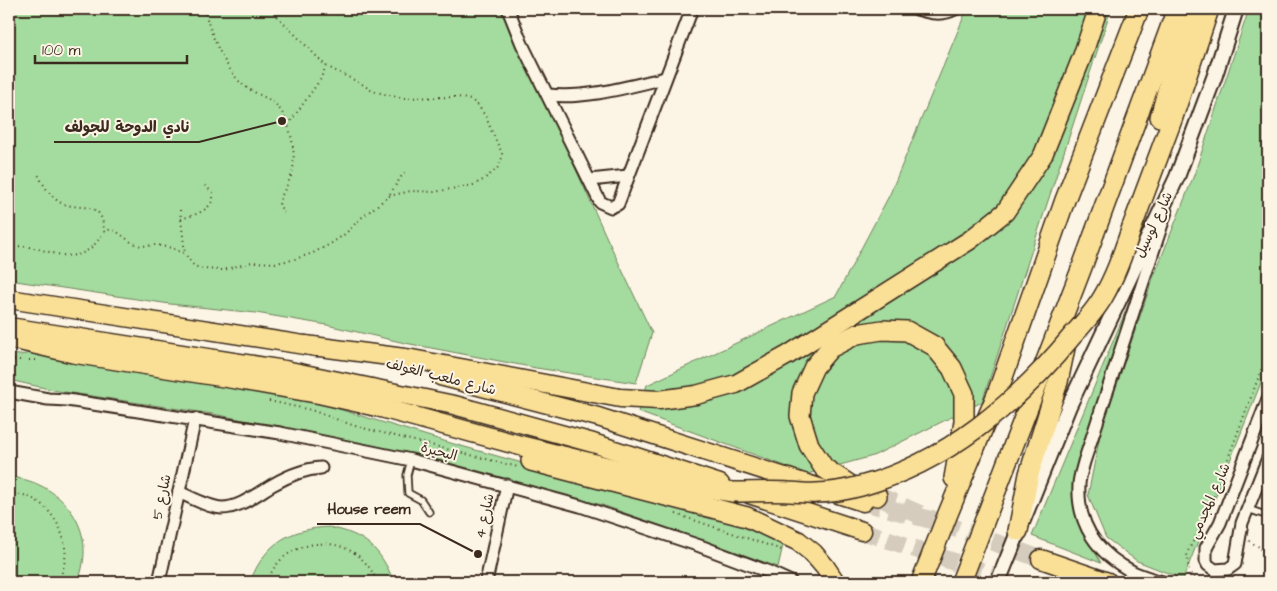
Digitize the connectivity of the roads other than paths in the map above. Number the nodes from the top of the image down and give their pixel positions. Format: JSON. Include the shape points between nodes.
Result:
{"nodes":[{"id":1,"x":508,"y":9,"type":"edge"},
{"id":2,"x":692,"y":9,"type":"edge"},
{"id":3,"x":917,"y":9,"type":"edge"},
{"id":4,"x":954,"y":9,"type":"edge"},
{"id":5,"x":1098,"y":9,"type":"edge"},
{"id":6,"x":1133,"y":9,"type":"edge"},
{"id":7,"x":1139,"y":9,"type":"edge"},
{"id":8,"x":1177,"y":9,"type":"edge"},
{"id":9,"x":1190,"y":9,"type":"edge"},
{"id":10,"x":1209,"y":9,"type":"edge"},
{"id":11,"x":1236,"y":9,"type":"edge"},
{"id":12,"x":1128,"y":40,"type":"junction"},
{"id":13,"x":665,"y":78,"type":"junction"},
{"id":14,"x":548,"y":95,"type":"junction"},
{"id":15,"x":628,"y":176,"type":"junction"},
{"id":16,"x":1177,"y":176,"type":"junction"},
{"id":17,"x":590,"y":180,"type":"junction"},
{"id":18,"x":1134,"y":220,"type":"junction"},
{"id":19,"x":1082,"y":268,"type":"junction"},
{"id":20,"x":9,"y":299,"type":"edge"},
{"id":21,"x":9,"y":326,"type":"edge"},
{"id":22,"x":18,"y":342,"type":"edge"},
{"id":23,"x":305,"y":345,"type":"junction"},
{"id":24,"x":9,"y":385,"type":"edge"},
{"id":25,"x":9,"y":392,"type":"edge"},
{"id":26,"x":321,"y":394,"type":"junction"},
{"id":27,"x":1268,"y":399,"type":"edge"},
{"id":28,"x":67,"y":400,"type":"junction"},
{"id":29,"x":195,"y":419,"type":"junction"},
{"id":30,"x":1268,"y":458,"type":"edge"},
{"id":31,"x":411,"y":460,"type":"junction"},
{"id":32,"x":321,"y":468,"type":"dead end"},
{"id":33,"x":507,"y":485,"type":"junction"},
{"id":34,"x":179,"y":492,"type":"junction"},
{"id":35,"x":870,"y":499,"type":"joint"},
{"id":36,"x":1248,"y":509,"type":"junction"},
{"id":37,"x":429,"y":512,"type":"dead end"},
{"id":38,"x":946,"y":516,"type":"junction"},
{"id":39,"x":1268,"y":516,"type":"edge"},
{"id":40,"x":862,"y":531,"type":"tunnel mouth"},
{"id":41,"x":1018,"y":531,"type":"junction"},
{"id":42,"x":1041,"y":559,"type":"tunnel mouth"},
{"id":43,"x":1228,"y":570,"type":"junction"},
{"id":44,"x":159,"y":582,"type":"edge"},
{"id":45,"x":486,"y":582,"type":"edge"},
{"id":46,"x":791,"y":582,"type":"edge"},
{"id":47,"x":835,"y":582,"type":"edge"},
{"id":48,"x":921,"y":582,"type":"edge"},
{"id":49,"x":961,"y":582,"type":"edge"},
{"id":50,"x":998,"y":582,"type":"edge"},
{"id":51,"x":1108,"y":582,"type":"edge"},
{"id":52,"x":1162,"y":582,"type":"edge"},
{"id":53,"x":1228,"y":582,"type":"edge"}],
"edges":[{"from":1,"to":14,"type":"street"},
{"from":2,"to":13,"type":"street"},
{"from":3,"to":4,"type":"street","via":[[936,14]]},
{"from":5,"to":23,"type":"main road","via":[[1043,155],[1005,212],[970,240],[788,355],[736,384],[696,395],[620,398],[412,359]]},
{"from":6,"to":12,"type":"highway"},
{"from":7,"to":12,"type":"highway"},
{"from":8,"to":19,"type":"highway"},
{"from":9,"to":18,"type":"highway"},
{"from":10,"to":18,"type":"highway"},
{"from":11,"to":16,"type":"street"},
{"from":12,"to":38,"type":"highway","via":[[1066,200],[997,394]]},
{"from":13,"to":14,"type":"street","via":[[612,91]]},
{"from":13,"to":15,"type":"street"},
{"from":14,"to":17,"type":"street"},
{"from":15,"to":17,"type":"street"},
{"from":15,"to":17,"type":"street","via":[[618,204],[614,206],[600,202]]},
{"from":16,"to":41,"type":"street","name":"شارع لوسيل","via":[[1069,406]]},
{"from":16,"to":52,"type":"street","name":"شارع لوسيل","via":[[1079,484],[1086,527],[1096,544],[1133,572]]},
{"from":18,"to":26,"type":"highway","bridge":true,"via":[[1103,297],[1040,373],[946,449],[900,472],[837,491],[733,492],[668,482]]},
{"from":19,"to":41,"type":"highway","via":[[1058,382],[1029,474]]},
{"from":19,"to":49,"type":"highway"},
{"from":20,"to":23,"type":"main road","name":"شارع ملعب الغولف"},
{"from":21,"to":40,"type":"main road","name":"شارع ملعب الغولف","via":[[285,370],[454,405],[593,443]]},
{"from":22,"to":26,"type":"highway"},
{"from":23,"to":35,"type":"main road","name":"شارع ملعب الغولف","via":[[467,382],[598,417]]},
{"from":24,"to":28,"type":"street","name":"البحيرة"},
{"from":25,"to":28,"type":"street","name":"البحيرة"},
{"from":26,"to":47,"type":"highway","via":[[334,403],[413,428],[747,517],[798,541],[826,567]]},
{"from":27,"to":43,"type":"street","name":"شارع المجدمي","via":[[1220,523],[1204,552],[1211,568]]},
{"from":28,"to":29,"type":"street","name":"البحيرة"},
{"from":29,"to":31,"type":"street","name":"البحيرة"},
{"from":29,"to":34,"type":"street","name":"شارع 5"},
{"from":30,"to":36,"type":"street"},
{"from":31,"to":33,"type":"street","name":"البحيرة"},
{"from":31,"to":37,"type":"lane","via":[[407,475],[408,493],[421,500]]},
{"from":32,"to":34,"type":"street","via":[[288,478],[239,504],[223,508]]},
{"from":33,"to":45,"type":"street","name":"شارع 4"},
{"from":33,"to":46,"type":"street","name":"البحيرة","via":[[674,537]]},
{"from":34,"to":44,"type":"street","name":"شارع 5"},
{"from":35,"to":38,"type":"highway","via":[[824,468],[810,446],[800,416],[802,393],[814,367],[830,348],[857,334],[907,331],[934,346],[952,368],[964,394],[964,422]]},
{"from":36,"to":39,"type":"lane"},
{"from":36,"to":43,"type":"street","via":[[1239,535],[1237,559]]},
{"from":38,"to":48,"type":"highway"},
{"from":41,"to":50,"type":"street","name":"شارع لوسيل"},
{"from":42,"to":51,"type":"main road"},
{"from":43,"to":53,"type":"street"}]}
